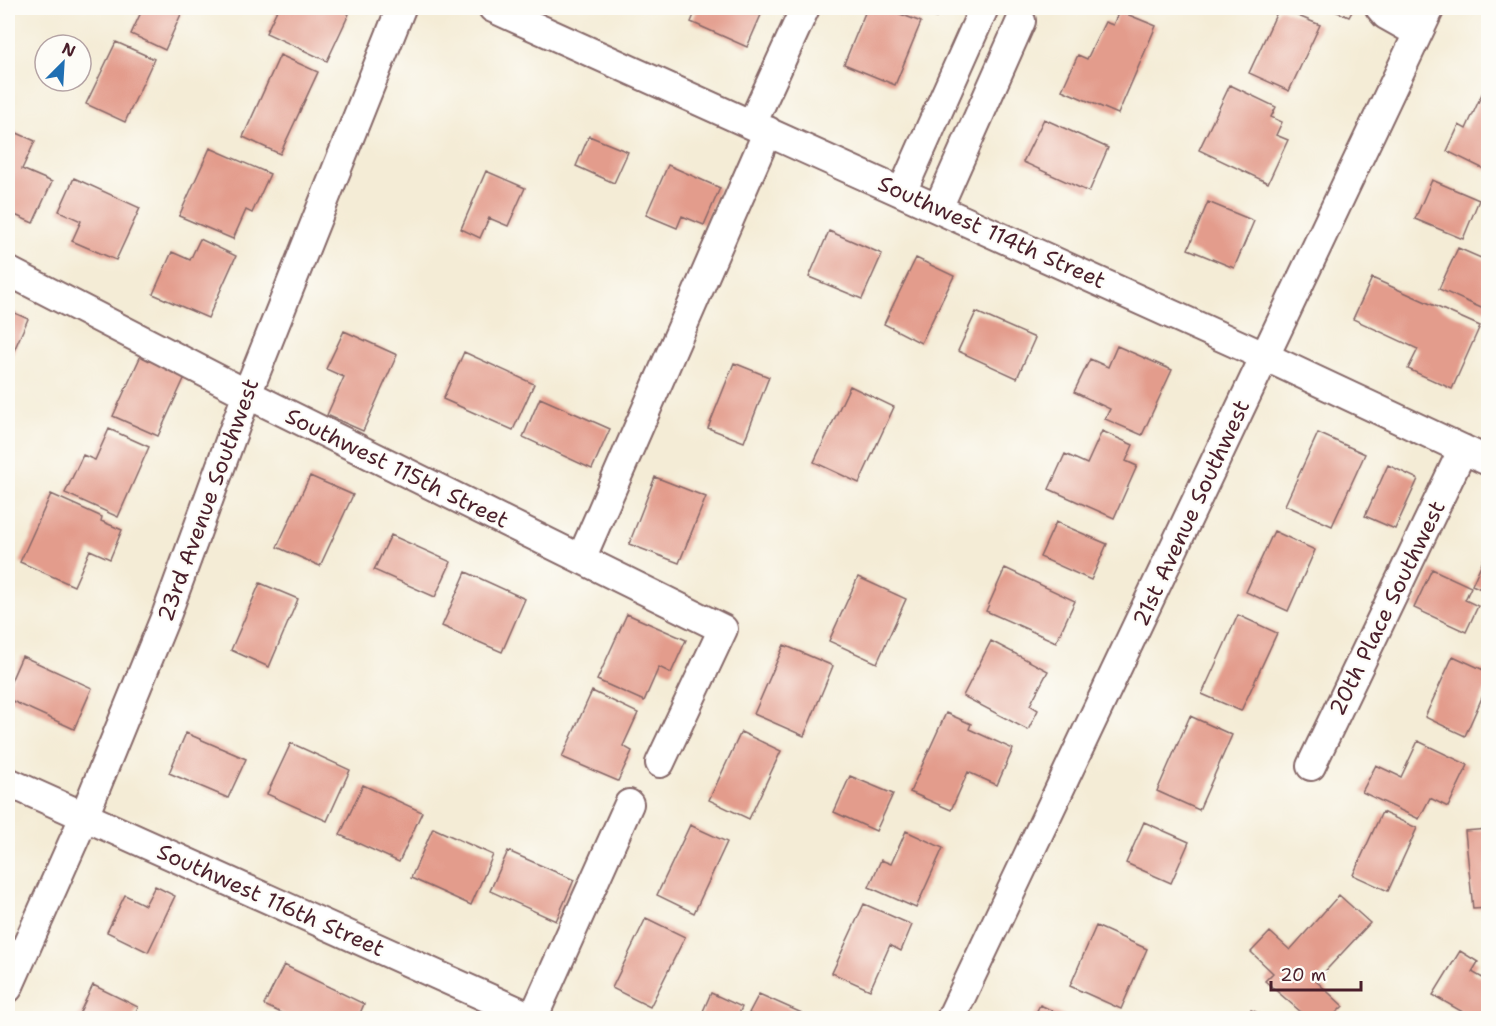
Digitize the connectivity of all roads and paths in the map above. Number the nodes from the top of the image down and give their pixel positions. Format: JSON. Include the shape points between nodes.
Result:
{"nodes":[{"id":1,"x":401,"y":8,"type":"edge"},
{"id":2,"x":493,"y":8,"type":"edge"},
{"id":3,"x":805,"y":8,"type":"edge"},
{"id":4,"x":984,"y":8,"type":"edge"},
{"id":5,"x":1380,"y":8,"type":"edge"},
{"id":6,"x":1430,"y":8,"type":"edge"},
{"id":7,"x":1021,"y":21,"type":"dead end"},
{"id":8,"x":1418,"y":33,"type":"junction"},
{"id":9,"x":760,"y":127,"type":"junction"},
{"id":10,"x":902,"y":192,"type":"junction"},
{"id":11,"x":938,"y":208,"type":"junction"},
{"id":12,"x":8,"y":271,"type":"edge"},
{"id":13,"x":1266,"y":357,"type":"junction"},
{"id":14,"x":247,"y":394,"type":"junction"},
{"id":15,"x":1463,"y":449,"type":"junction"},
{"id":16,"x":1488,"y":461,"type":"edge"},
{"id":17,"x":581,"y":559,"type":"junction"},
{"id":18,"x":660,"y":763,"type":"dead end"},
{"id":19,"x":1311,"y":766,"type":"dead end"},
{"id":20,"x":8,"y":782,"type":"edge"},
{"id":21,"x":629,"y":804,"type":"dead end"},
{"id":22,"x":85,"y":816,"type":"junction"},
{"id":23,"x":8,"y":988,"type":"edge"},
{"id":24,"x":533,"y":1018,"type":"edge"},
{"id":25,"x":951,"y":1018,"type":"edge"}],
"edges":[{"from":1,"to":14,"type":"street","name":"23rd Avenue Southwest"},
{"from":2,"to":9,"type":"street","name":"Southwest 114th Street"},
{"from":3,"to":9,"type":"street"},
{"from":4,"to":10,"type":"street"},
{"from":5,"to":8,"type":"street"},
{"from":6,"to":8,"type":"street","name":"21st Avenue Southwest"},
{"from":7,"to":11,"type":"street"},
{"from":8,"to":13,"type":"street","name":"21st Avenue Southwest"},
{"from":9,"to":10,"type":"street","name":"Southwest 114th Street"},
{"from":9,"to":17,"type":"street"},
{"from":10,"to":11,"type":"street","name":"Southwest 114th Street"},
{"from":11,"to":13,"type":"street","name":"Southwest 114th Street"},
{"from":12,"to":14,"type":"street","name":"Southwest 115th Street"},
{"from":13,"to":15,"type":"street","name":"Southwest 114th Street"},
{"from":13,"to":25,"type":"street","name":"21st Avenue Southwest"},
{"from":14,"to":17,"type":"street","name":"Southwest 115th Street"},
{"from":14,"to":22,"type":"street","name":"23rd Avenue Southwest","via":[[167,613]]},
{"from":15,"to":16,"type":"street","name":"Southwest 114th Street"},
{"from":15,"to":19,"type":"street","name":"20th Place Southwest"},
{"from":17,"to":18,"type":"street","name":"Southwest 115th Street","via":[[723,629]]},
{"from":20,"to":22,"type":"street","name":"Southwest 116th Street"},
{"from":21,"to":24,"type":"street"},
{"from":22,"to":23,"type":"street","name":"23rd Avenue Southwest"},
{"from":22,"to":24,"type":"street","name":"Southwest 116th Street"}]}
